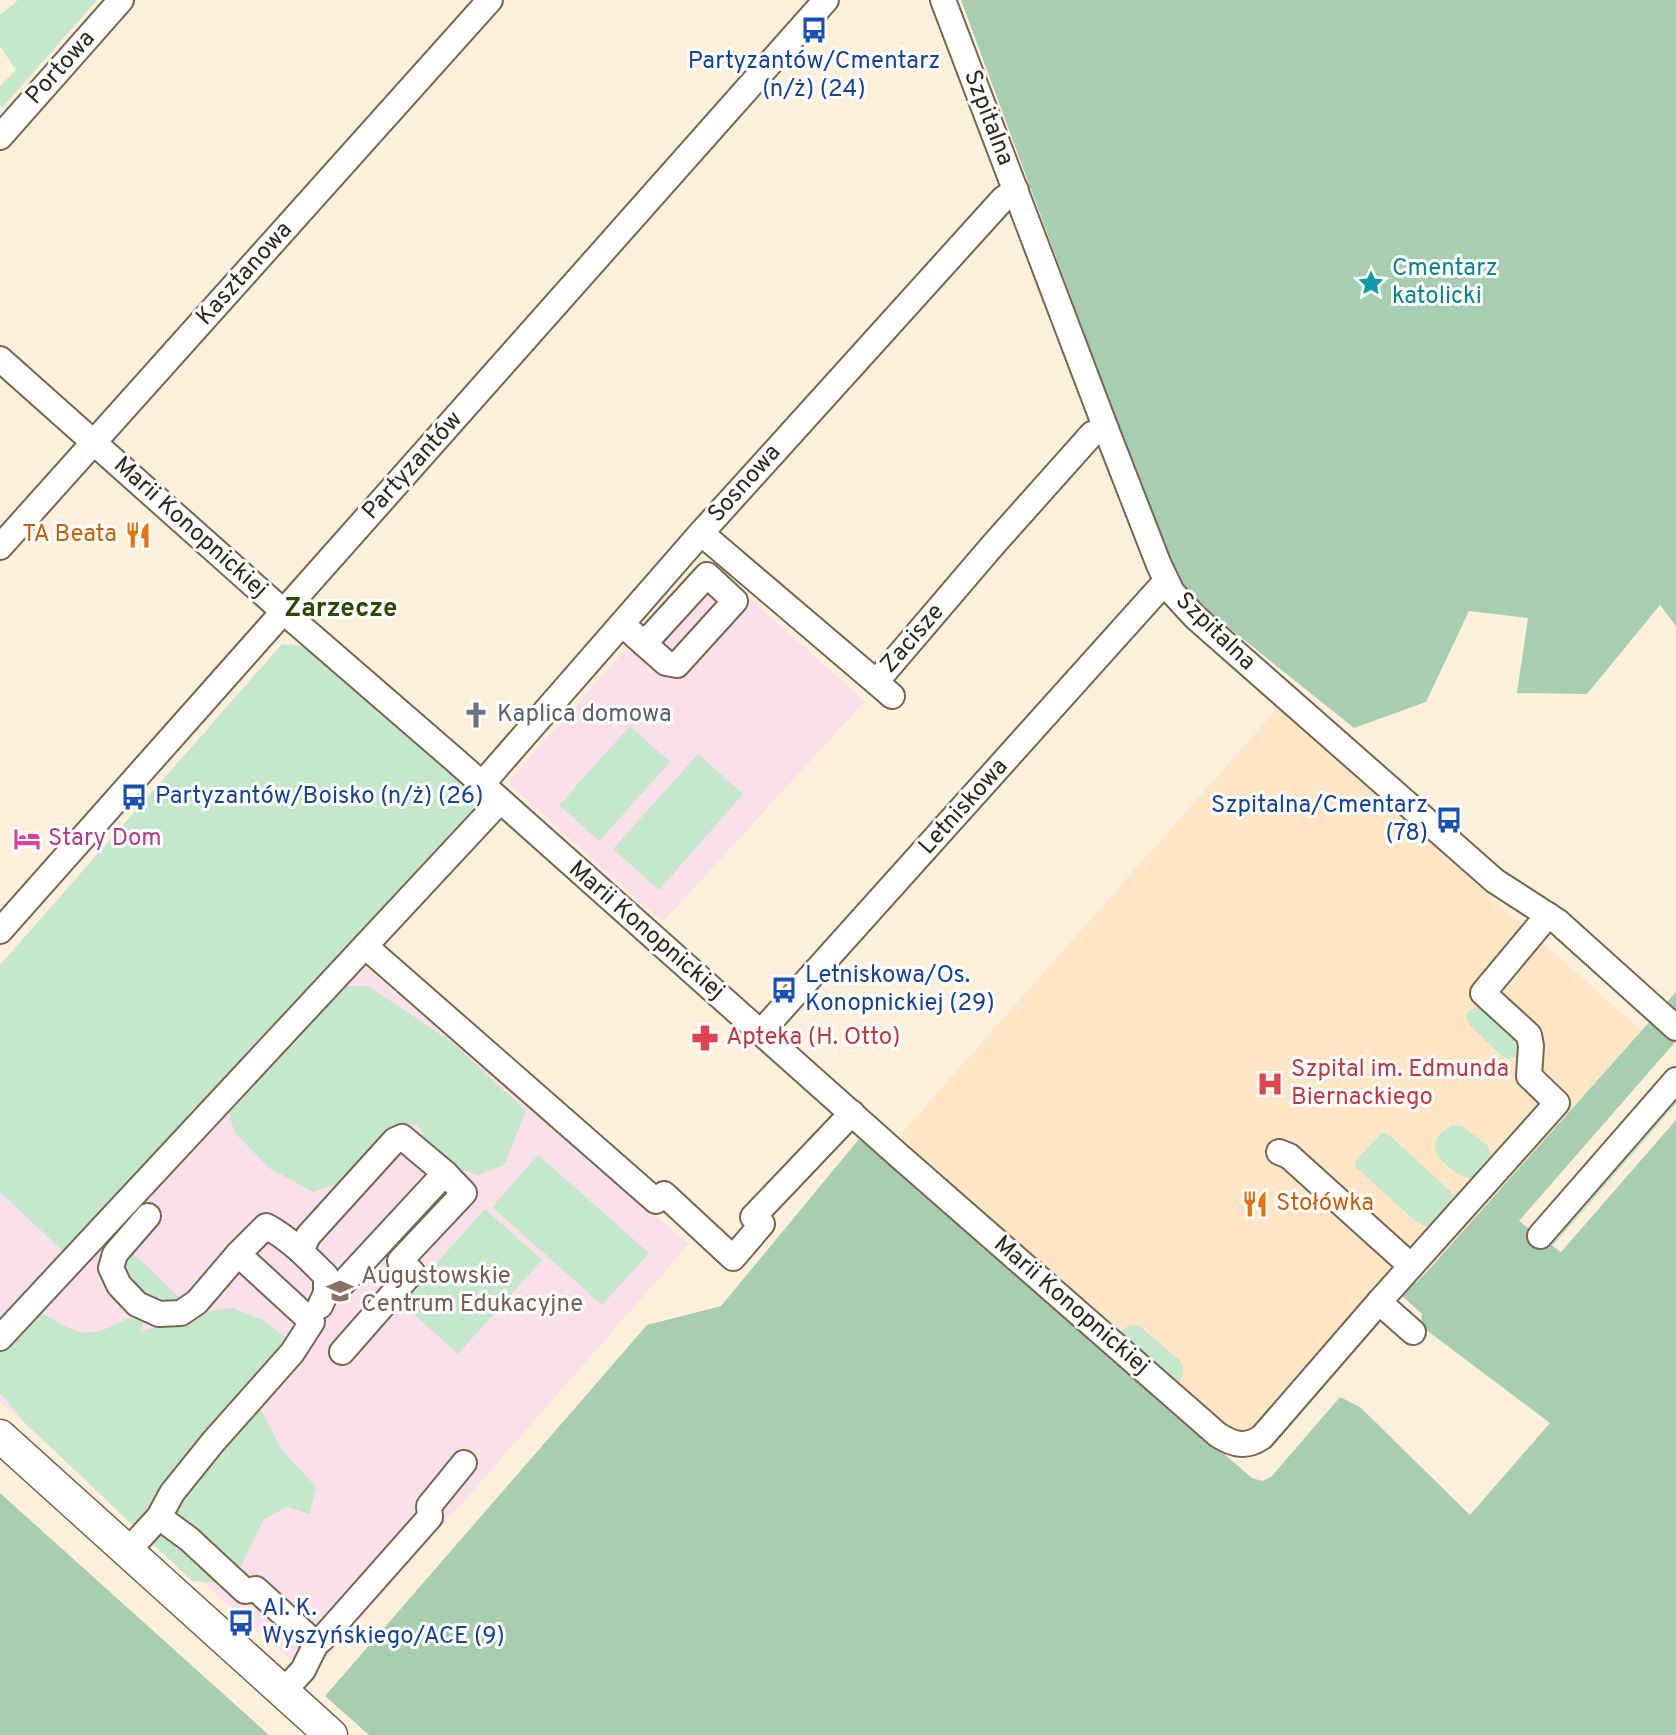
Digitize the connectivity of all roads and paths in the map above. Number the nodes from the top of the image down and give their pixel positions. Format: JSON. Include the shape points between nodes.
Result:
{"nodes":[{"id":1,"x":121,"y":0,"type":"edge"},
{"id":2,"x":490,"y":0,"type":"edge"},
{"id":3,"x":826,"y":0,"type":"edge"},
{"id":4,"x":943,"y":0,"type":"edge"},
{"id":5,"x":0,"y":137,"type":"edge"},
{"id":6,"x":1016,"y":190,"type":"junction"},
{"id":7,"x":0,"y":359,"type":"edge"},
{"id":8,"x":1106,"y":429,"type":"junction"},
{"id":9,"x":94,"y":442,"type":"junction"},
{"id":10,"x":701,"y":533,"type":"junction"},
{"id":11,"x":0,"y":547,"type":"edge"},
{"id":12,"x":1166,"y":581,"type":"junction"},
{"id":13,"x":284,"y":612,"type":"junction"},
{"id":14,"x":622,"y":624,"type":"junction"},
{"id":15,"x":644,"y":644,"type":"dead end"},
{"id":16,"x":491,"y":793,"type":"junction"},
{"id":17,"x":1548,"y":915,"type":"junction"},
{"id":18,"x":0,"y":931,"type":"edge"},
{"id":19,"x":365,"y":946,"type":"junction"},
{"id":20,"x":1676,"y":1028,"type":"edge"},
{"id":21,"x":761,"y":1032,"type":"junction"},
{"id":22,"x":1676,"y":1080,"type":"edge"},
{"id":23,"x":852,"y":1113,"type":"junction"},
{"id":24,"x":1279,"y":1152,"type":"dead end"},
{"id":25,"x":444,"y":1173,"type":"junction"},
{"id":26,"x":148,"y":1216,"type":"dead end"},
{"id":27,"x":1540,"y":1236,"type":"dead end"},
{"id":28,"x":301,"y":1251,"type":"junction"},
{"id":29,"x":238,"y":1254,"type":"junction"},
{"id":30,"x":1411,"y":1265,"type":"junction"},
{"id":31,"x":326,"y":1293,"type":"junction"},
{"id":32,"x":1379,"y":1302,"type":"junction"},
{"id":33,"x":312,"y":1322,"type":"junction"},
{"id":34,"x":1413,"y":1332,"type":"dead end"},
{"id":35,"x":0,"y":1338,"type":"edge"},
{"id":36,"x":342,"y":1352,"type":"dead end"},
{"id":37,"x":0,"y":1436,"type":"edge"},
{"id":38,"x":464,"y":1463,"type":"dead end"},
{"id":39,"x":0,"y":1466,"type":"edge"},
{"id":40,"x":159,"y":1517,"type":"junction"},
{"id":41,"x":120,"y":1559,"type":"junction"},
{"id":42,"x":316,"y":1644,"type":"junction"},
{"id":43,"x":276,"y":1699,"type":"junction"},
{"id":44,"x":303,"y":1735,"type":"edge"},
{"id":45,"x":331,"y":1735,"type":"edge"}],
"edges":[{"from":1,"to":5,"type":"street","name":"Portowa"},
{"from":2,"to":9,"type":"street","name":"Kasztanowa"},
{"from":3,"to":13,"type":"street","name":"Partyzantów"},
{"from":4,"to":6,"type":"street","name":"Szpitalna"},
{"from":6,"to":8,"type":"street","name":"Szpitalna"},
{"from":6,"to":10,"type":"street","name":"Sosnowa"},
{"from":7,"to":9,"type":"street","name":"Marii Konopnickiej"},
{"from":8,"to":10,"type":"street","name":"Zacisze","via":[[1092,434],[993,545],[884,689]]},
{"from":8,"to":12,"type":"street","name":"Szpitalna"},
{"from":9,"to":11,"type":"street","name":"Kasztanowa"},
{"from":9,"to":13,"type":"street","name":"Marii Konopnickiej"},
{"from":10,"to":14,"type":"street","name":"Sosnowa"},
{"from":12,"to":17,"type":"street","name":"Szpitalna","via":[[1195,617],[1488,875]]},
{"from":12,"to":21,"type":"street","name":"Letniskowa"},
{"from":13,"to":16,"type":"street","name":"Marii Konopnickiej"},
{"from":13,"to":18,"type":"street","name":"Partyzantów"},
{"from":14,"to":15,"type":"street"},
{"from":14,"to":16,"type":"street","name":"Sosnowa"},
{"from":16,"to":19,"type":"street","name":"Sosnowa"},
{"from":16,"to":21,"type":"street","name":"Marii Konopnickiej"},
{"from":17,"to":20,"type":"street","name":"Szpitalna"},
{"from":17,"to":30,"type":"street","name":"Marii Konopnickiej","via":[[1483,993],[1529,1035],[1529,1076],[1558,1102]]},
{"from":19,"to":23,"type":"street","via":[[656,1202],[664,1194],[733,1258],[762,1224],[753,1217]]},
{"from":19,"to":35,"type":"street","name":"Sosnowa"},
{"from":21,"to":23,"type":"street","name":"Marii Konopnickiej"},
{"from":22,"to":27,"type":"street"},
{"from":23,"to":32,"type":"street","name":"Marii Konopnickiej","via":[[1233,1444],[1249,1444],[1267,1432]]},
{"from":24,"to":30,"type":"street"},
{"from":25,"to":28,"type":"street","via":[[402,1137],[395,1140],[308,1236]]},
{"from":25,"to":31,"type":"street","via":[[344,1282]]},
{"from":25,"to":36,"type":"street","via":[[464,1193],[400,1261],[412,1272]]},
{"from":26,"to":29,"type":"street","via":[[115,1254],[111,1268],[136,1304],[159,1314],[181,1313],[197,1302]]},
{"from":28,"to":29,"type":"street","via":[[266,1226]]},
{"from":28,"to":31,"type":"street","via":[[326,1276]]},
{"from":29,"to":33,"type":"street"},
{"from":30,"to":32,"type":"street","name":"Marii Konopnickiej"},
{"from":31,"to":33,"type":"street"},
{"from":32,"to":34,"type":"street"},
{"from":33,"to":40,"type":"street","via":[[292,1353],[172,1493]]},
{"from":37,"to":41,"type":"main road"},
{"from":38,"to":42,"type":"street","via":[[429,1506],[430,1517]]},
{"from":39,"to":41,"type":"main road"},
{"from":40,"to":41,"type":"street"},
{"from":40,"to":42,"type":"street","via":[[245,1591],[256,1589]]},
{"from":41,"to":43,"type":"main road"},
{"from":42,"to":43,"type":"street","via":[[303,1670]]},
{"from":43,"to":44,"type":"main road"},
{"from":43,"to":45,"type":"main road"}]}
